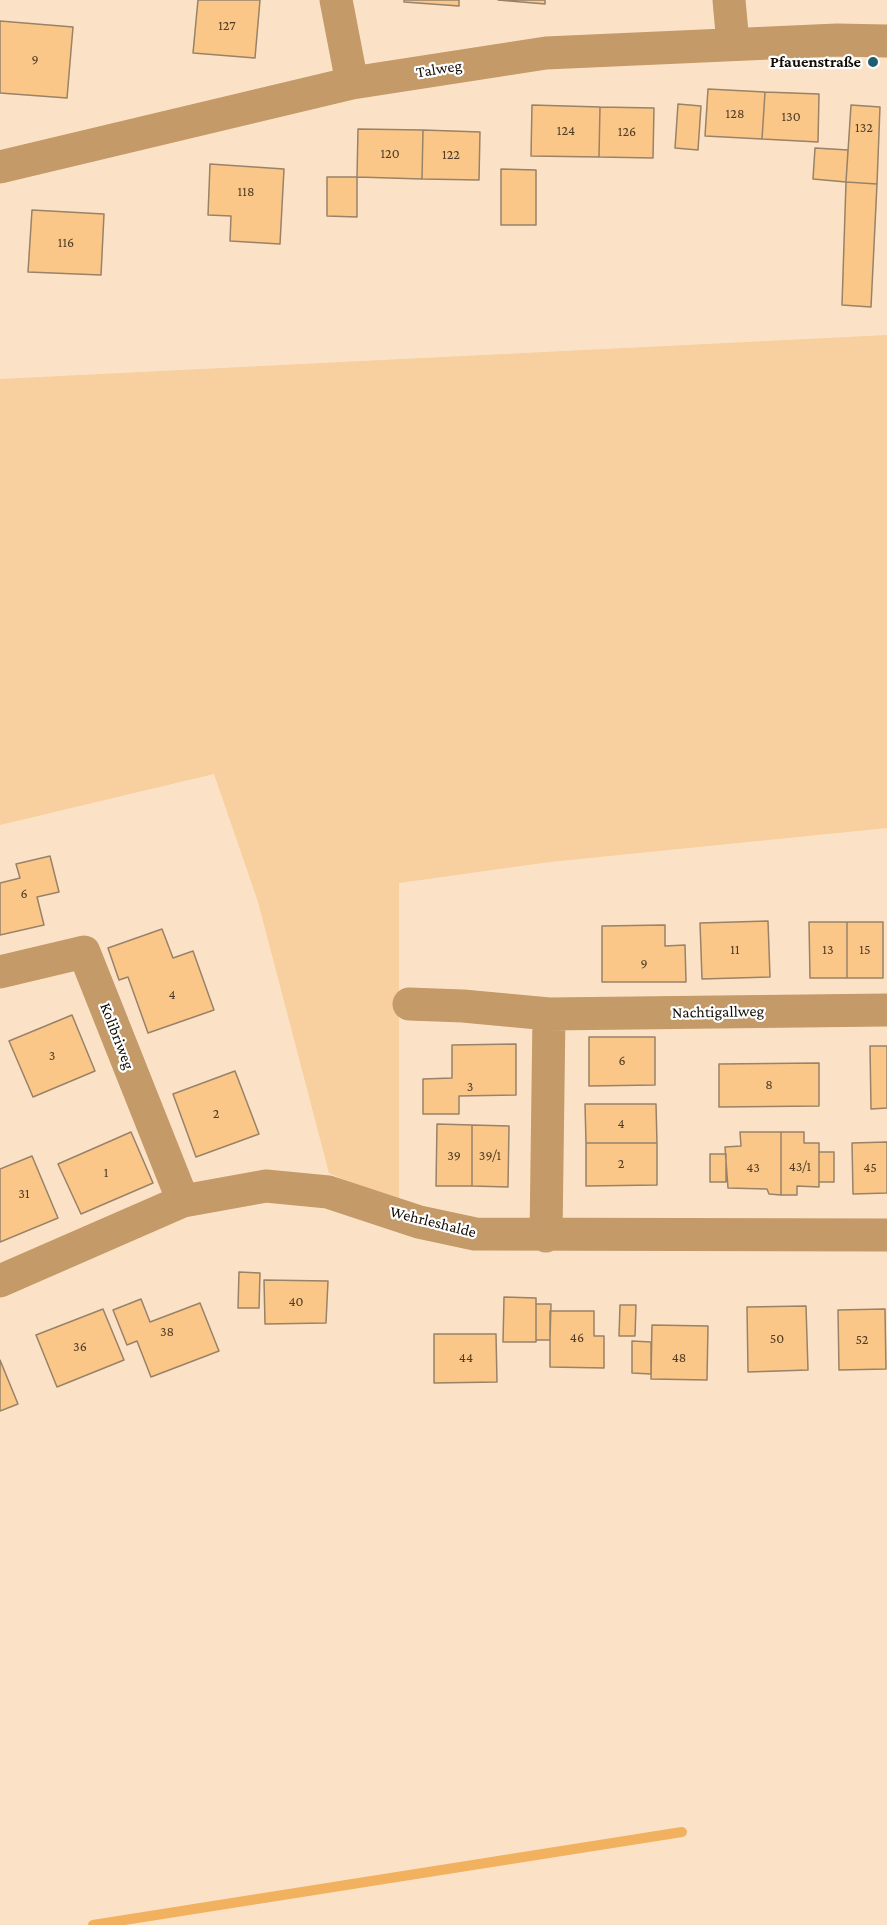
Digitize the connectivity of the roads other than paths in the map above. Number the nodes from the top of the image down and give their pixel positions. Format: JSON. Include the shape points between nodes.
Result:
{"nodes":[{"id":1,"x":336,"y":0,"type":"edge"},
{"id":2,"x":729,"y":0,"type":"edge"},
{"id":3,"x":887,"y":41,"type":"edge"},
{"id":4,"x":733,"y":44,"type":"junction"},
{"id":5,"x":352,"y":83,"type":"junction"},
{"id":6,"x":0,"y":167,"type":"edge"},
{"id":7,"x":0,"y":972,"type":"edge"},
{"id":8,"x":409,"y":1004,"type":"dead end"},
{"id":9,"x":887,"y":1010,"type":"edge"},
{"id":10,"x":549,"y":1014,"type":"junction"},
{"id":11,"x":183,"y":1201,"type":"junction"},
{"id":12,"x":887,"y":1235,"type":"edge"},
{"id":13,"x":546,"y":1236,"type":"junction"},
{"id":14,"x":0,"y":1281,"type":"edge"}],
"edges":[{"from":1,"to":5,"type":"street"},
{"from":2,"to":4,"type":"street"},
{"from":3,"to":4,"type":"street","name":"Talweg"},
{"from":4,"to":5,"type":"street","name":"Talweg","via":[[546,53]]},
{"from":5,"to":6,"type":"street","name":"Talweg"},
{"from":7,"to":11,"type":"street","name":"Kolibriweg","via":[[84,952]]},
{"from":8,"to":10,"type":"street","name":"Nachtigallweg"},
{"from":9,"to":10,"type":"street","name":"Nachtigallweg"},
{"from":10,"to":13,"type":"street"},
{"from":11,"to":13,"type":"street","name":"Wehrleshalde","via":[[266,1186],[328,1192],[419,1222],[475,1234]]},
{"from":11,"to":14,"type":"street","name":"Wehrleshalde"},
{"from":12,"to":13,"type":"street","name":"Wehrleshalde"}]}
